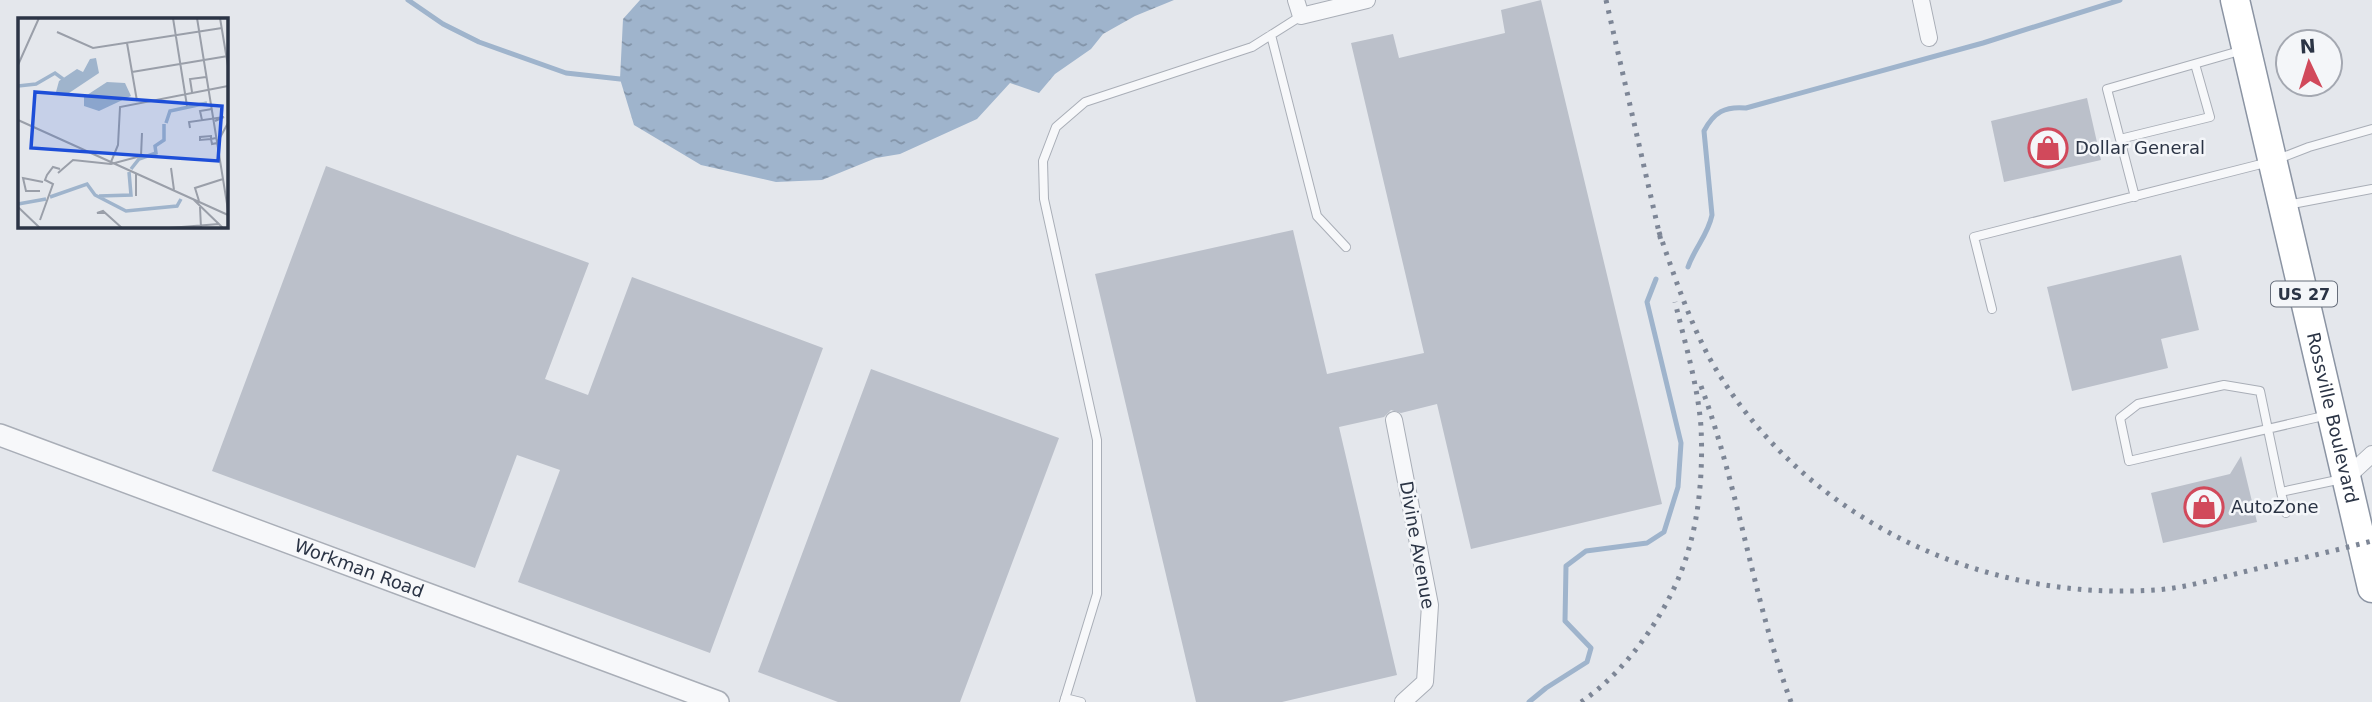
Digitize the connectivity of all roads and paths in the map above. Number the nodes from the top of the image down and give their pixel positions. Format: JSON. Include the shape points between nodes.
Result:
{"nodes":[{"id":1,"x":1367,"y":0,"type":"edge"},
{"id":2,"x":1921,"y":0,"type":"edge"},
{"id":3,"x":2235,"y":0,"type":"edge"},
{"id":4,"x":1298,"y":8,"type":"edge"},
{"id":5,"x":1271,"y":35,"type":"junction"},
{"id":6,"x":1930,"y":38,"type":"dead end"},
{"id":7,"x":2246,"y":49,"type":"junction"},
{"id":8,"x":2195,"y":64,"type":"junction"},
{"id":9,"x":2372,"y":129,"type":"edge"},
{"id":10,"x":2120,"y":139,"type":"junction"},
{"id":11,"x":2273,"y":161,"type":"junction"},
{"id":12,"x":2372,"y":189,"type":"edge"},
{"id":13,"x":2135,"y":197,"type":"junction"},
{"id":14,"x":2284,"y":205,"type":"junction"},
{"id":15,"x":1346,"y":247,"type":"dead end"},
{"id":16,"x":1992,"y":309,"type":"dead end"},
{"id":17,"x":2331,"y":414,"type":"junction"},
{"id":18,"x":1394,"y":420,"type":"dead end"},
{"id":19,"x":2267,"y":430,"type":"junction"},
{"id":20,"x":0,"y":435,"type":"edge"},
{"id":21,"x":2372,"y":454,"type":"edge"},
{"id":22,"x":2346,"y":478,"type":"junction"},
{"id":23,"x":2281,"y":492,"type":"junction"},
{"id":24,"x":2286,"y":513,"type":"dead end"},
{"id":25,"x":2371,"y":581,"type":"edge"},
{"id":26,"x":1065,"y":700,"type":"edge"},
{"id":27,"x":719,"y":702,"type":"edge"},
{"id":28,"x":1081,"y":702,"type":"edge"},
{"id":29,"x":1403,"y":702,"type":"edge"}],
"edges":[{"from":1,"to":4,"type":"street"},
{"from":2,"to":6,"type":"street"},
{"from":3,"to":7,"type":"highway","name":"Rossville Boulevard","number":"US 27"},
{"from":4,"to":5,"type":"lane"},
{"from":5,"to":15,"type":"lane","via":[[1317,216]]},
{"from":5,"to":26,"type":"lane","via":[[1252,47],[1084,102],[1055,127],[1043,162],[1044,199],[1097,440],[1097,594]]},
{"from":7,"to":8,"type":"lane"},
{"from":7,"to":11,"type":"highway","name":"Rossville Boulevard","number":"US 27"},
{"from":8,"to":10,"type":"lane","via":[[2107,89]]},
{"from":8,"to":10,"type":"lane","via":[[2210,117]]},
{"from":9,"to":11,"type":"lane"},
{"from":10,"to":13,"type":"lane"},
{"from":11,"to":13,"type":"lane"},
{"from":11,"to":14,"type":"highway","name":"Rossville Boulevard","number":"US 27"},
{"from":12,"to":14,"type":"lane"},
{"from":13,"to":16,"type":"lane","via":[[1974,237]]},
{"from":14,"to":17,"type":"highway","name":"Rossville Boulevard","number":"US 27"},
{"from":17,"to":19,"type":"lane"},
{"from":17,"to":22,"type":"highway","name":"Rossville Boulevard","number":"US 27"},
{"from":18,"to":29,"type":"street","name":"Divine Avenue","via":[[1430,605],[1425,682]]},
{"from":19,"to":19,"type":"lane","via":[[2260,391],[2224,385],[2138,404],[2120,418],[2129,461]]},
{"from":19,"to":23,"type":"lane"},
{"from":20,"to":27,"type":"street","name":"Workman Road"},
{"from":21,"to":22,"type":"street"},
{"from":22,"to":23,"type":"lane"},
{"from":22,"to":25,"type":"highway","name":"Rossville Boulevard","number":"US 27"},
{"from":23,"to":24,"type":"lane"},
{"from":26,"to":28,"type":"lane"}]}
